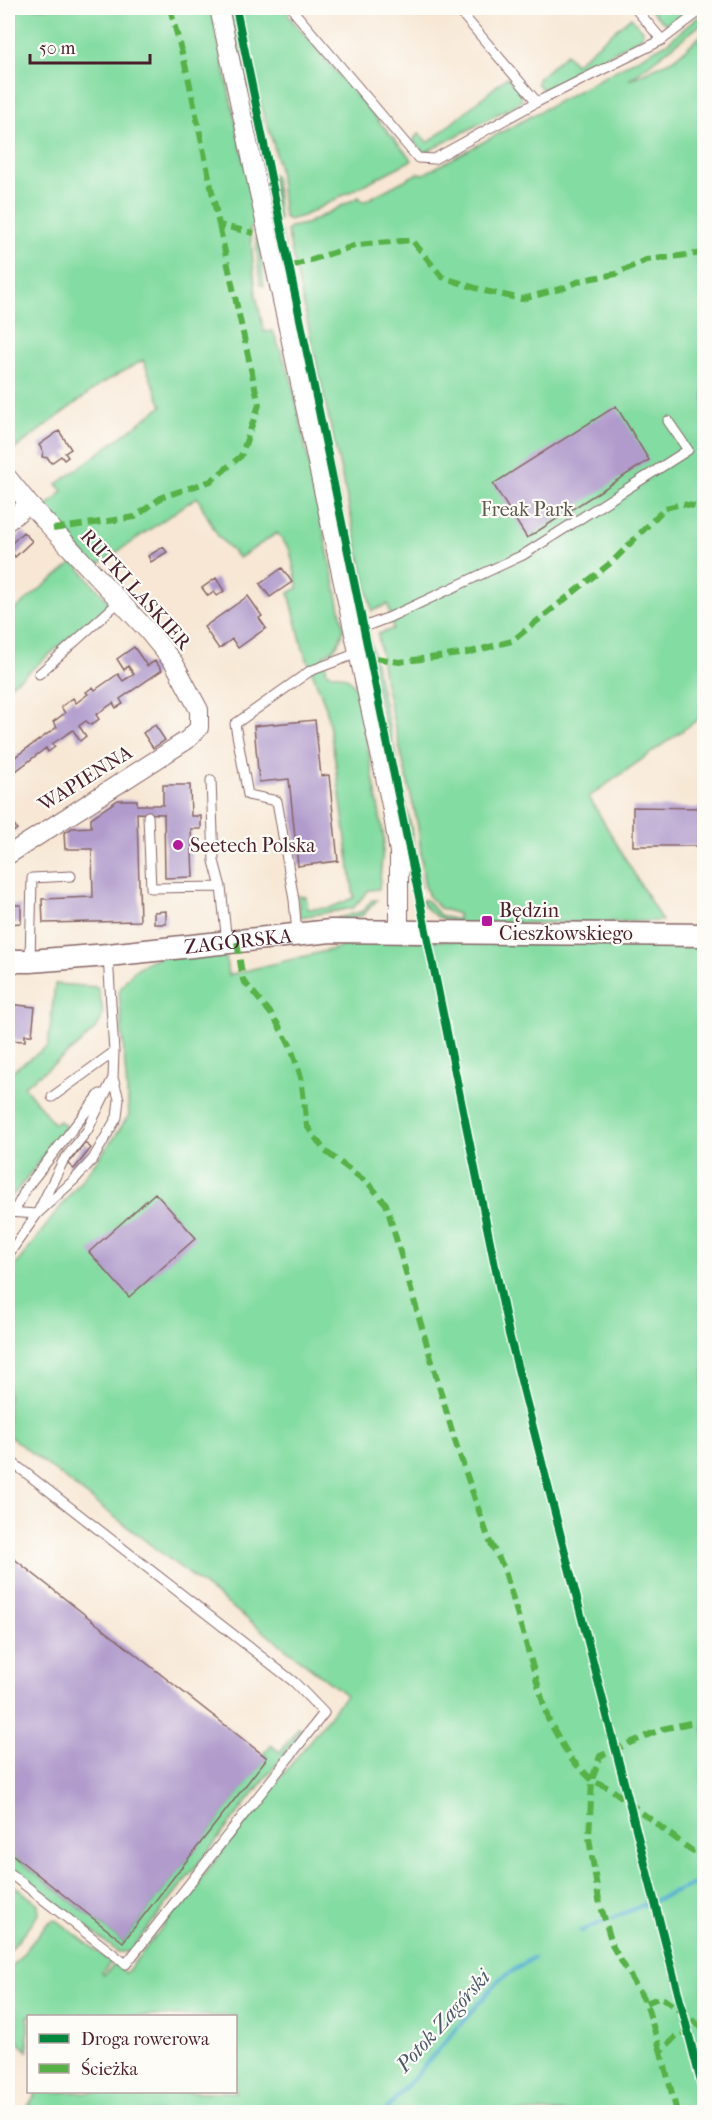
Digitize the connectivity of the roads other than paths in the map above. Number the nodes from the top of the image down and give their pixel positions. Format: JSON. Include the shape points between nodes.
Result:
{"nodes":[{"id":1,"x":219,"y":8,"type":"edge"},
{"id":2,"x":293,"y":8,"type":"edge"},
{"id":3,"x":457,"y":8,"type":"edge"},
{"id":4,"x":635,"y":8,"type":"edge"},
{"id":5,"x":704,"y":8,"type":"edge"},
{"id":6,"x":663,"y":40,"type":"junction"},
{"id":7,"x":537,"y":102,"type":"junction"},
{"id":8,"x":668,"y":421,"type":"dead end"},
{"id":9,"x":8,"y":477,"type":"edge"},
{"id":10,"x":29,"y":504,"type":"junction"},
{"id":11,"x":8,"y":521,"type":"edge"},
{"id":12,"x":120,"y":601,"type":"junction"},
{"id":13,"x":353,"y":630,"type":"junction"},
{"id":14,"x":358,"y":653,"type":"junction"},
{"id":15,"x":39,"y":674,"type":"dead end"},
{"id":16,"x":187,"y":740,"type":"joint"},
{"id":17,"x":211,"y":780,"type":"dead end"},
{"id":18,"x":148,"y":816,"type":"dead end"},
{"id":19,"x":8,"y":855,"type":"edge"},
{"id":20,"x":71,"y":876,"type":"dead end"},
{"id":21,"x":221,"y":887,"type":"junction"},
{"id":22,"x":399,"y":932,"type":"junction"},
{"id":23,"x":297,"y":934,"type":"junction"},
{"id":24,"x":705,"y":935,"type":"edge"},
{"id":25,"x":227,"y":943,"type":"junction"},
{"id":26,"x":108,"y":955,"type":"junction"},
{"id":27,"x":8,"y":961,"type":"edge"},
{"id":28,"x":30,"y":961,"type":"junction"},
{"id":29,"x":114,"y":1052,"type":"junction"},
{"id":30,"x":113,"y":1078,"type":"junction"},
{"id":31,"x":52,"y":1097,"type":"dead end"},
{"id":32,"x":11,"y":1212,"type":"edge"},
{"id":33,"x":37,"y":1214,"type":"junction"},
{"id":34,"x":8,"y":1255,"type":"edge"},
{"id":35,"x":8,"y":1459,"type":"edge"},
{"id":36,"x":8,"y":1872,"type":"edge"}],
"edges":[{"from":1,"to":13,"type":"street"},
{"from":2,"to":7,"type":"lane","via":[[418,158],[434,159]]},
{"from":3,"to":7,"type":"lane"},
{"from":4,"to":6,"type":"lane"},
{"from":5,"to":6,"type":"lane"},
{"from":6,"to":7,"type":"lane"},
{"from":8,"to":13,"type":"lane","via":[[688,450],[524,555]]},
{"from":9,"to":10,"type":"street","name":"RUTKI LASKIER"},
{"from":10,"to":11,"type":"street"},
{"from":10,"to":12,"type":"street","name":"RUTKI LASKIER"},
{"from":12,"to":15,"type":"lane"},
{"from":12,"to":16,"type":"street","name":"RUTKI LASKIER","via":[[174,663],[199,710],[199,728]]},
{"from":13,"to":14,"type":"street"},
{"from":14,"to":22,"type":"street","via":[[399,852]]},
{"from":14,"to":23,"type":"lane","via":[[310,671],[236,724],[248,795],[277,801]]},
{"from":16,"to":19,"type":"street","name":"WAPIENNA"},
{"from":17,"to":21,"type":"lane","via":[[214,861]]},
{"from":18,"to":21,"type":"lane","via":[[151,888]]},
{"from":20,"to":28,"type":"lane","via":[[32,878]]},
{"from":21,"to":25,"type":"lane"},
{"from":22,"to":23,"type":"street","name":"ZAGÓRSKA"},
{"from":22,"to":24,"type":"street","name":"ZAGÓRSKA"},
{"from":23,"to":25,"type":"street","name":"ZAGÓRSKA"},
{"from":25,"to":26,"type":"street","name":"ZAGÓRSKA"},
{"from":26,"to":28,"type":"street","name":"ZAGÓRSKA"},
{"from":26,"to":29,"type":"lane"},
{"from":27,"to":28,"type":"street","name":"ZAGÓRSKA"},
{"from":29,"to":30,"type":"lane"},
{"from":29,"to":31,"type":"lane"},
{"from":30,"to":32,"type":"lane","via":[[27,1186]]},
{"from":30,"to":33,"type":"lane","via":[[87,1131],[63,1161]]},
{"from":30,"to":33,"type":"lane","via":[[119,1099],[117,1117],[93,1159]]},
{"from":32,"to":33,"type":"lane"},
{"from":33,"to":34,"type":"lane"},
{"from":35,"to":36,"type":"lane","via":[[294,1682],[324,1713],[126,1964]]}]}
